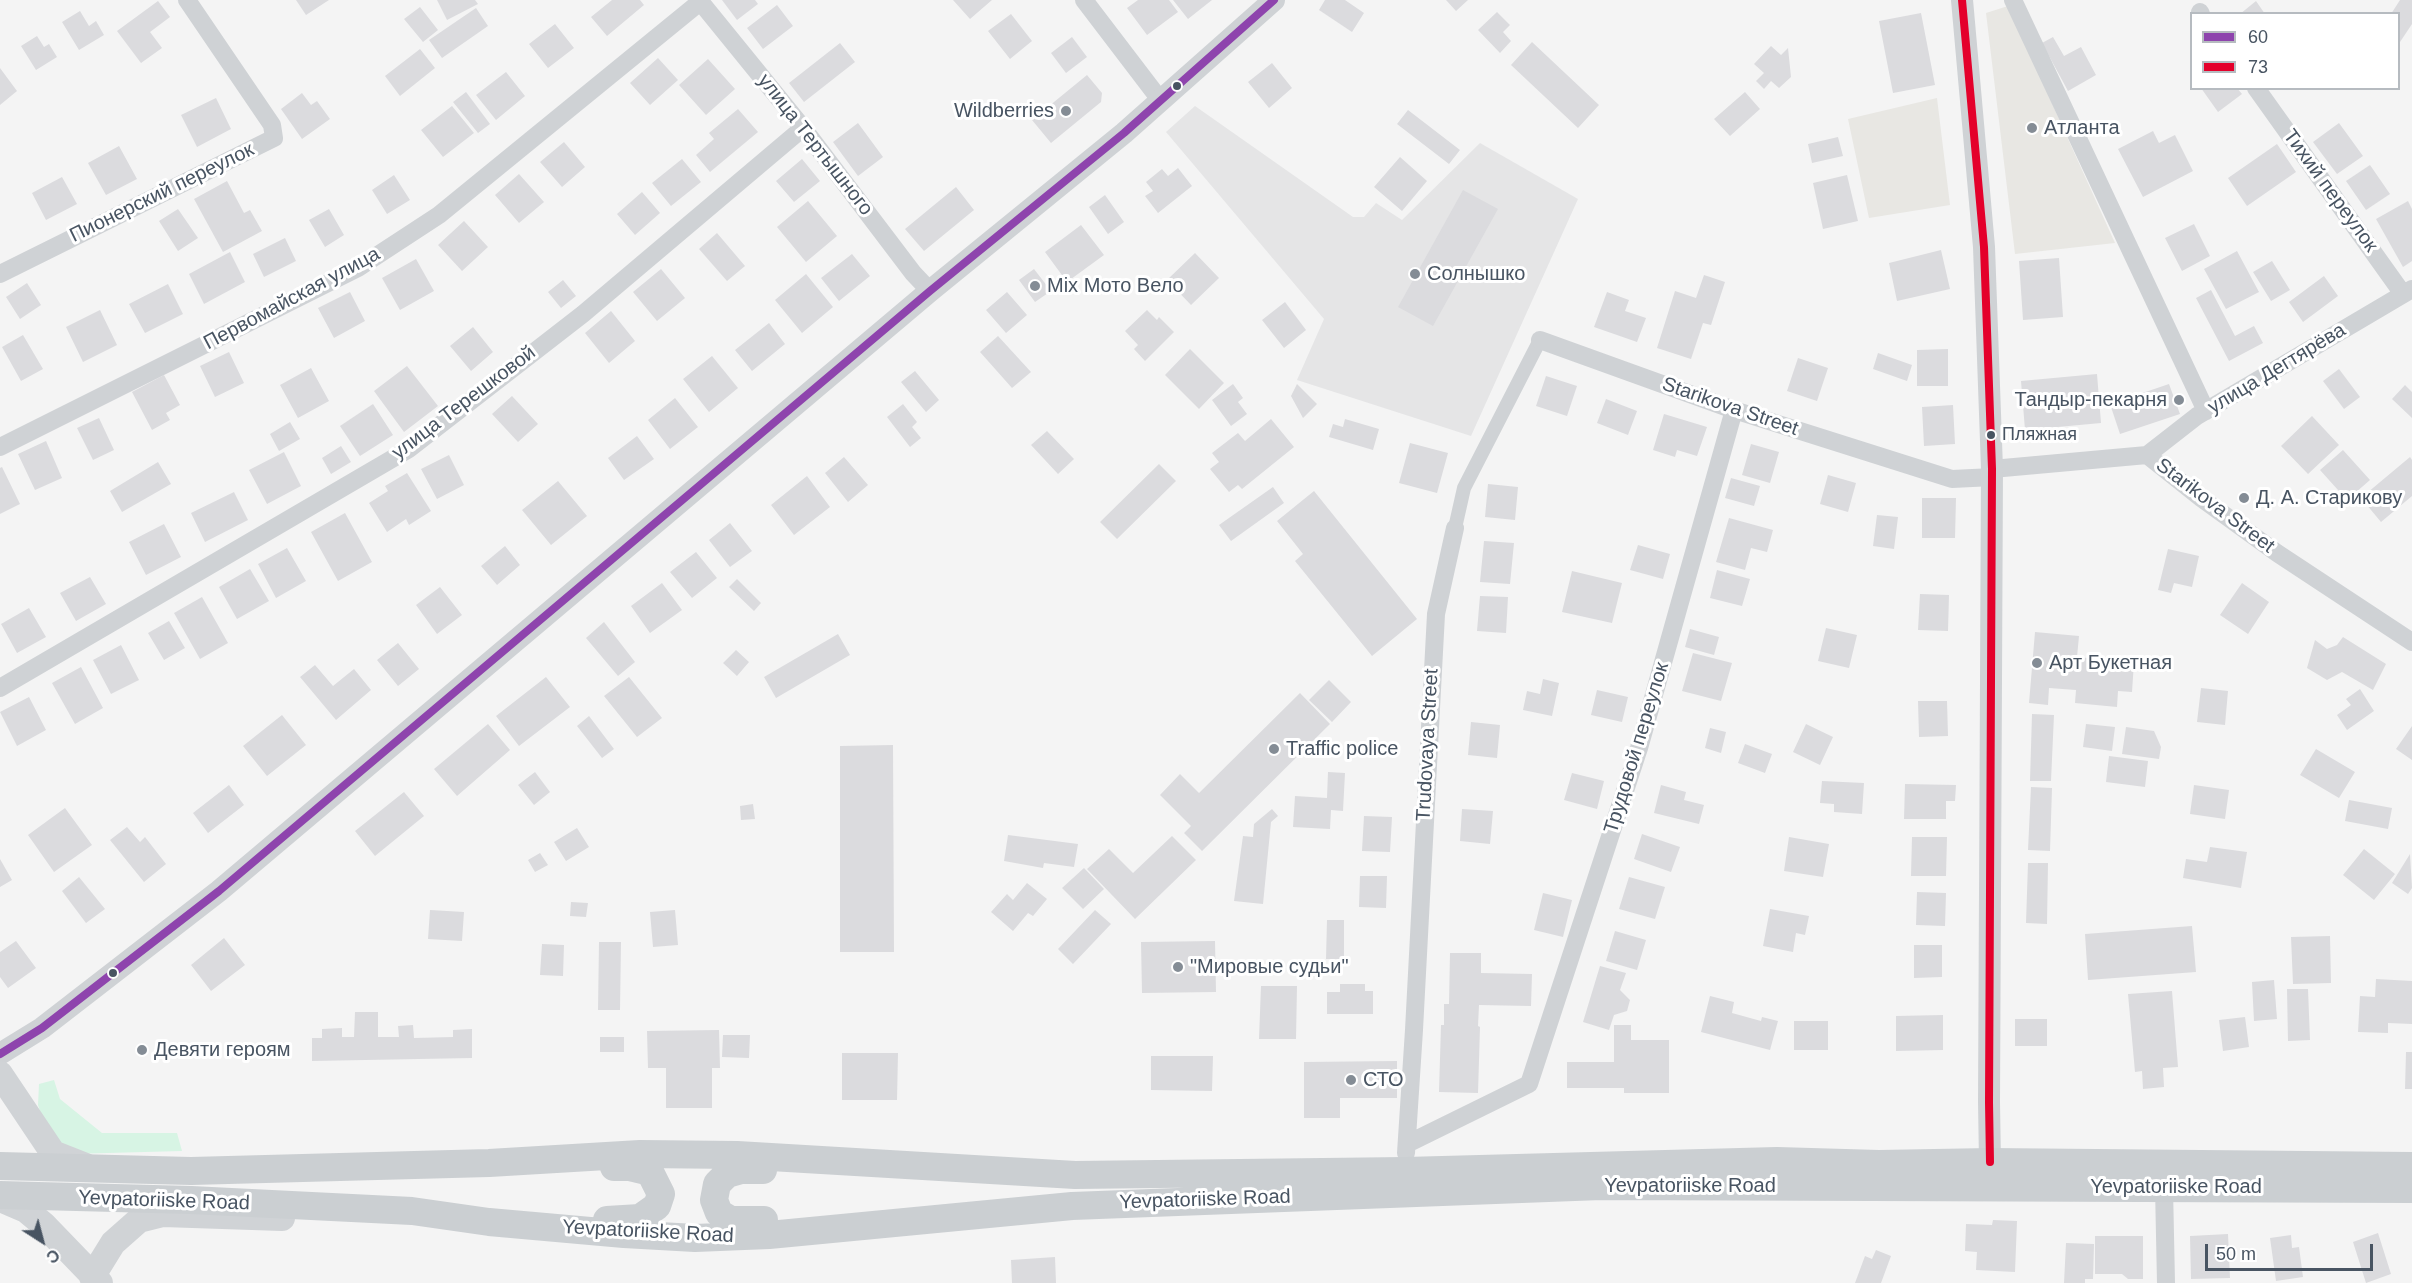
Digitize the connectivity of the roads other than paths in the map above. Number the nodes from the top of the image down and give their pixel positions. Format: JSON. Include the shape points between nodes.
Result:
{"nodes":[{"id":1,"x":187,"y":0,"type":"edge"},
{"id":2,"x":1084,"y":0,"type":"edge"},
{"id":3,"x":1274,"y":0,"type":"edge"},
{"id":4,"x":1962,"y":0,"type":"edge"},
{"id":5,"x":2013,"y":0,"type":"edge"},
{"id":6,"x":700,"y":1,"type":"edge"},
{"id":7,"x":2257,"y":90,"type":"edge"},
{"id":8,"x":1161,"y":101,"type":"junction"},
{"id":9,"x":803,"y":128,"type":"junction"},
{"id":10,"x":0,"y":274,"type":"edge"},
{"id":11,"x":930,"y":291,"type":"junction"},
{"id":12,"x":2408,"y":292,"type":"edge"},
{"id":13,"x":1540,"y":340,"type":"joint"},
{"id":14,"x":1734,"y":410,"type":"junction"},
{"id":15,"x":2206,"y":411,"type":"junction"},
{"id":16,"x":0,"y":447,"type":"edge"},
{"id":17,"x":2147,"y":455,"type":"junction"},
{"id":18,"x":1993,"y":473,"type":"junction"},
{"id":19,"x":1455,"y":528,"type":"joint"},
{"id":20,"x":2412,"y":642,"type":"edge"},
{"id":21,"x":0,"y":688,"type":"edge"},
{"id":22,"x":0,"y":1054,"type":"edge"},
{"id":23,"x":0,"y":1074,"type":"edge"},
{"id":24,"x":1406,"y":1157,"type":"junction"},
{"id":25,"x":804,"y":1159,"type":"junction"},
{"id":26,"x":505,"y":1162,"type":"junction"},
{"id":27,"x":1990,"y":1162,"type":"junction"},
{"id":28,"x":0,"y":1166,"type":"edge"},
{"id":29,"x":2412,"y":1166,"type":"edge"},
{"id":30,"x":92,"y":1168,"type":"junction"},
{"id":31,"x":2164,"y":1187,"type":"junction"},
{"id":32,"x":2412,"y":1189,"type":"edge"},
{"id":33,"x":0,"y":1197,"type":"edge"},
{"id":34,"x":412,"y":1211,"type":"junction"},
{"id":35,"x":489,"y":1221,"type":"junction"},
{"id":36,"x":873,"y":1224,"type":"junction"},
{"id":37,"x":94,"y":1281,"type":"edge"},
{"id":38,"x":2166,"y":1283,"type":"edge"}],
"edges":[{"from":1,"to":10,"type":"street","name":"Пионерский переулок","via":[[272,125],[274,138]]},
{"from":2,"to":8,"type":"street"},
{"from":3,"to":8,"type":"street"},
{"from":4,"to":18,"type":"street","via":[[1984,247]]},
{"from":5,"to":15,"type":"street"},
{"from":6,"to":9,"type":"street","name":"улица Тертышного"},
{"from":6,"to":16,"type":"street","name":"Первомайская улица","via":[[439,215],[358,268]]},
{"from":7,"to":12,"type":"street","name":"Тихий переулок"},
{"from":8,"to":11,"type":"street"},
{"from":9,"to":11,"type":"street","name":"улица Тертышного"},
{"from":9,"to":21,"type":"street","name":"улица Терешковой","via":[[583,314],[409,449]]},
{"from":11,"to":22,"type":"street","via":[[219,891],[42,1028]]},
{"from":12,"to":15,"type":"street","name":"улица Дегтярёва"},
{"from":13,"to":14,"type":"street","name":"Starikova Street"},
{"from":13,"to":19,"type":"street","name":"Trudovaya Street","via":[[1464,488]]},
{"from":14,"to":18,"type":"street","name":"Starikova Street","via":[[1952,479]]},
{"from":14,"to":24,"type":"street","name":"Трудовой переулок","via":[[1639,748],[1529,1084]]},
{"from":15,"to":17,"type":"street","name":"улица Дегтярёва"},
{"from":17,"to":18,"type":"street","name":"Starikova Street"},
{"from":17,"to":20,"type":"street","name":"Starikova Street","via":[[2277,553]]},
{"from":18,"to":27,"type":"street"},
{"from":19,"to":24,"type":"street","name":"Trudovaya Street","via":[[1436,614]]},
{"from":23,"to":30,"type":"main road","via":[[53,1153]]},
{"from":24,"to":25,"type":"main road","name":"Yevpatoriiske Road","via":[[1075,1175]]},
{"from":24,"to":27,"type":"main road","name":"Yevpatoriiske Road"},
{"from":25,"to":26,"type":"main road","name":"Yevpatoriiske Road","via":[[640,1154]]},
{"from":25,"to":36,"type":"main road","via":[[790,1168],[727,1174],[716,1188],[714,1200],[719,1213],[731,1220],[848,1217]]},
{"from":26,"to":30,"type":"main road","name":"Yevpatoriiske Road","via":[[192,1171]]},
{"from":26,"to":35,"type":"main road","via":[[535,1171],[629,1167],[650,1172],[661,1194],[657,1206],[640,1218],[580,1220],[532,1215]]},
{"from":27,"to":29,"type":"main road","name":"Yevpatoriiske Road"},
{"from":28,"to":30,"type":"main road","name":"Yevpatoriiske Road"},
{"from":31,"to":32,"type":"main road","name":"Yevpatoriiske Road"},
{"from":31,"to":36,"type":"main road","name":"Yevpatoriiske Road","via":[[1601,1186],[1072,1206]]},
{"from":31,"to":38,"type":"street"},
{"from":33,"to":34,"type":"main road","name":"Yevpatoriiske Road","via":[[191,1200]]},
{"from":33,"to":37,"type":"main road","via":[[44,1225]]},
{"from":34,"to":35,"type":"main road","name":"Yevpatoriiske Road"},
{"from":34,"to":37,"type":"main road","via":[[356,1220],[163,1214],[139,1220],[123,1231]]},
{"from":35,"to":36,"type":"main road","name":"Yevpatoriiske Road","via":[[695,1238]]}]}
